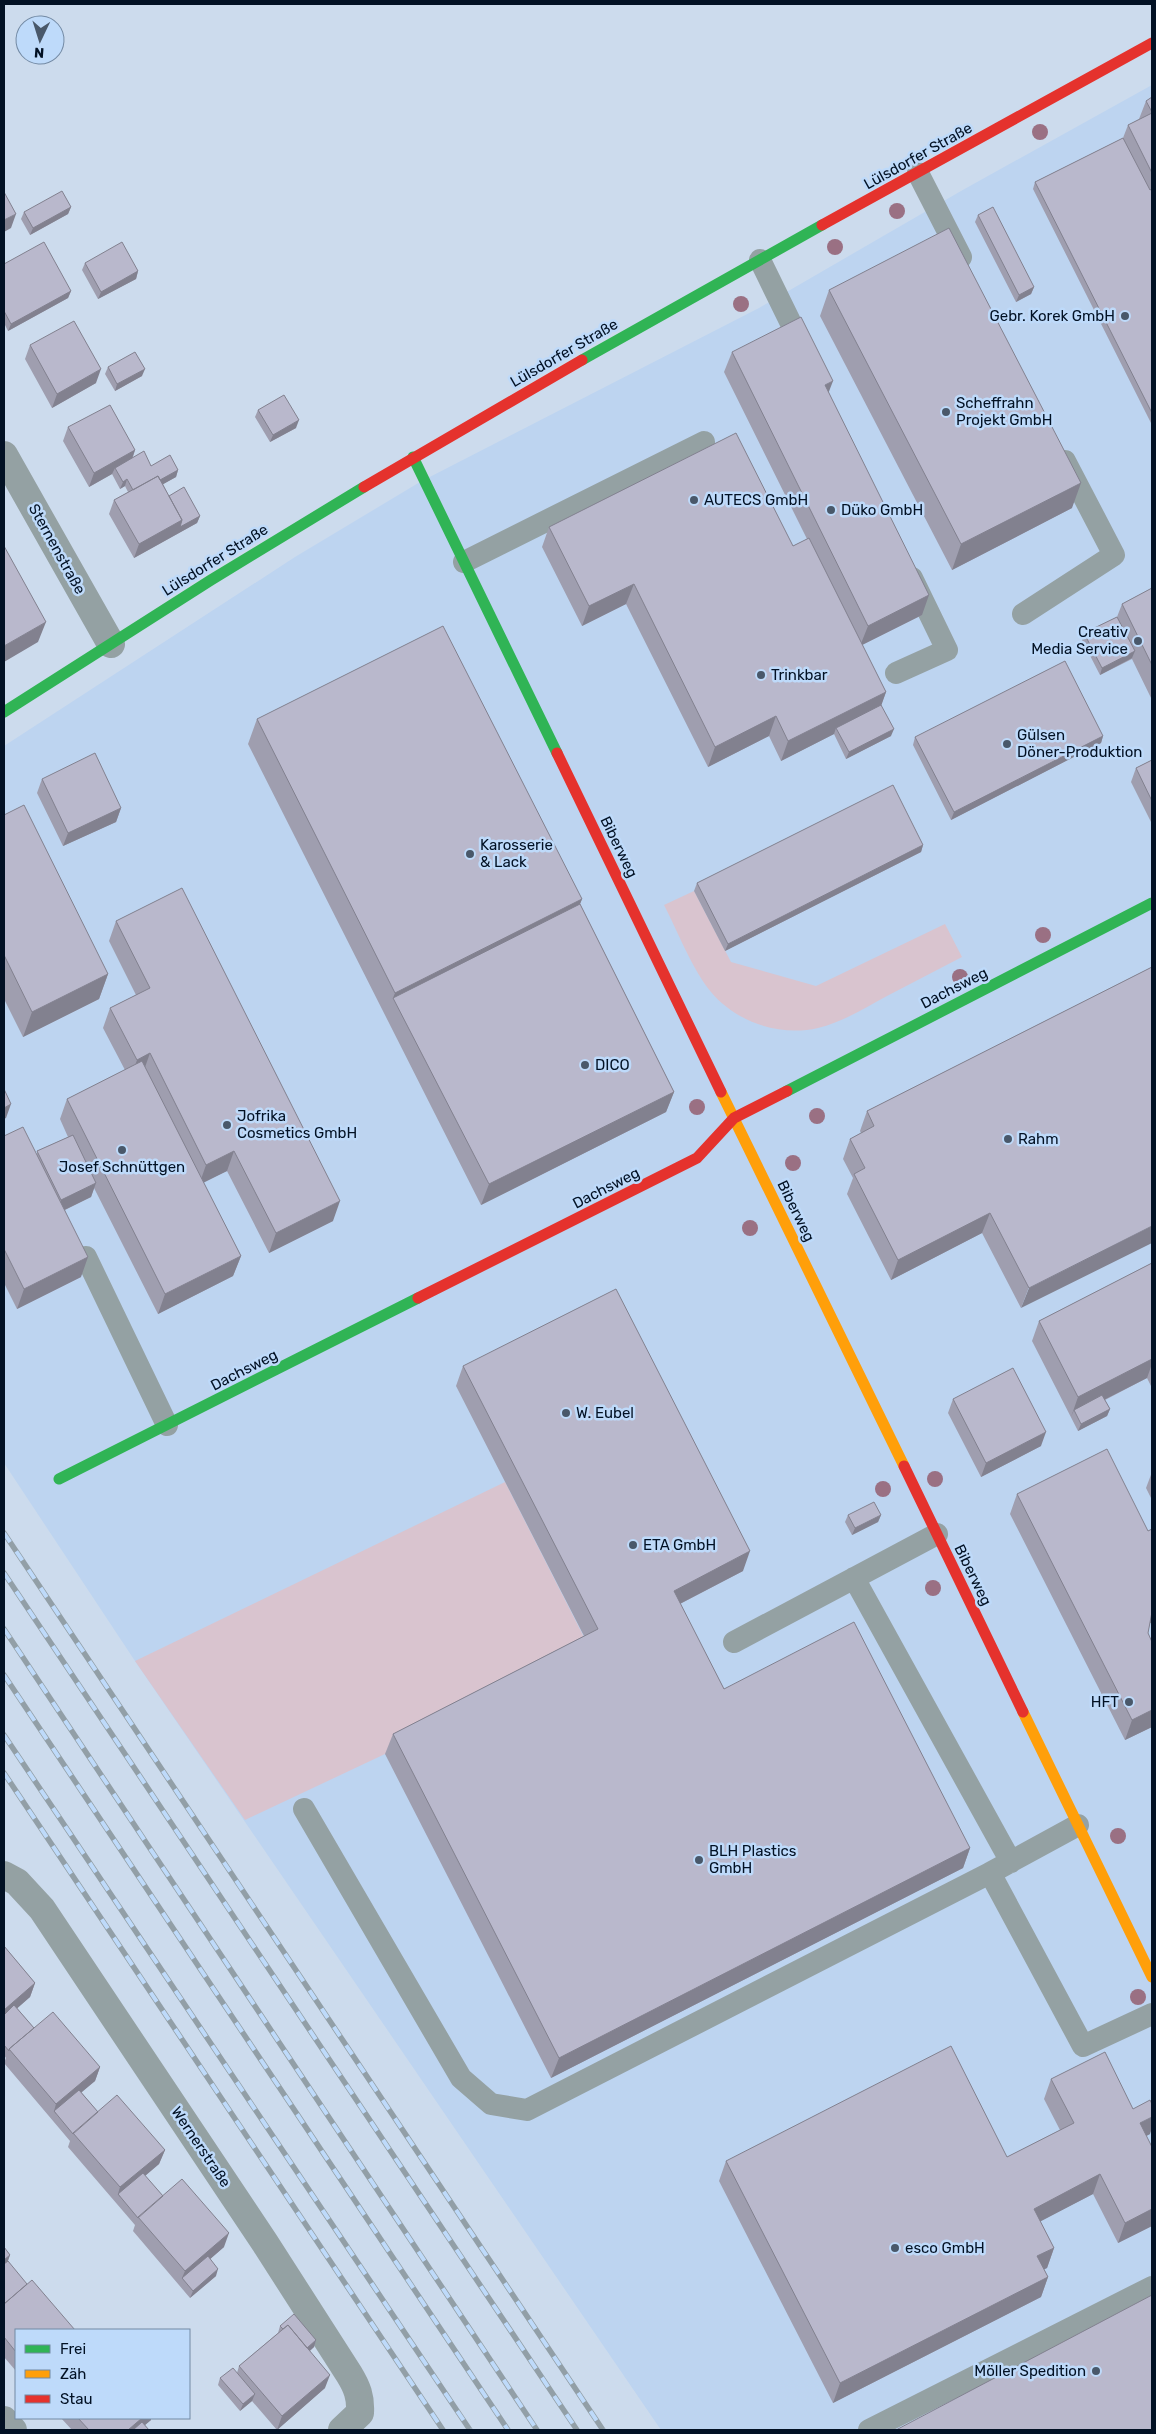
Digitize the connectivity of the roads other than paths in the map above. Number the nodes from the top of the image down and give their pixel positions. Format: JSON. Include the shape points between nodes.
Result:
{"nodes":[{"id":1,"x":1152,"y":43,"type":"edge"},
{"id":2,"x":918,"y":173,"type":"junction"},
{"id":3,"x":760,"y":260,"type":"junction"},
{"id":4,"x":973,"y":280,"type":"edge"},
{"id":5,"x":814,"y":372,"type":"edge"},
{"id":6,"x":1054,"y":440,"type":"edge"},
{"id":7,"x":704,"y":442,"type":"dead end"},
{"id":8,"x":4,"y":455,"type":"edge"},
{"id":9,"x":414,"y":457,"type":"junction"},
{"id":10,"x":903,"y":558,"type":"edge"},
{"id":11,"x":464,"y":562,"type":"junction"},
{"id":12,"x":1023,"y":614,"type":"dead end"},
{"id":13,"x":111,"y":644,"type":"junction"},
{"id":14,"x":896,"y":673,"type":"dead end"},
{"id":15,"x":4,"y":712,"type":"edge"},
{"id":16,"x":1152,"y":903,"type":"edge"},
{"id":17,"x":734,"y":1118,"type":"junction"},
{"id":18,"x":86,"y":1257,"type":"edge"},
{"id":19,"x":167,"y":1426,"type":"junction"},
{"id":20,"x":59,"y":1479,"type":"dead end"},
{"id":21,"x":937,"y":1534,"type":"junction"},
{"id":22,"x":854,"y":1578,"type":"junction"},
{"id":23,"x":734,"y":1642,"type":"dead end"},
{"id":24,"x":304,"y":1809,"type":"dead end"},
{"id":25,"x":1078,"y":1826,"type":"junction"},
{"id":26,"x":1010,"y":1862,"type":"junction"},
{"id":27,"x":990,"y":1873,"type":"junction"},
{"id":28,"x":4,"y":1874,"type":"edge"},
{"id":29,"x":1152,"y":1977,"type":"edge"},
{"id":30,"x":1152,"y":2014,"type":"edge"},
{"id":31,"x":1152,"y":2287,"type":"edge"},
{"id":32,"x":4,"y":2420,"type":"edge"},
{"id":33,"x":13,"y":2430,"type":"edge"},
{"id":34,"x":342,"y":2430,"type":"edge"},
{"id":35,"x":869,"y":2430,"type":"edge"}],
"edges":[{"from":1,"to":2,"type":"street","name":"Lülsdorfer Straße"},
{"from":2,"to":3,"type":"street","name":"Lülsdorfer Straße"},
{"from":2,"to":4,"type":"lane"},
{"from":3,"to":5,"type":"lane"},
{"from":3,"to":9,"type":"street","name":"Lülsdorfer Straße"},
{"from":6,"to":12,"type":"lane","via":[[1114,555]]},
{"from":7,"to":11,"type":"lane"},
{"from":8,"to":13,"type":"street","name":"Sternenstraße"},
{"from":9,"to":11,"type":"street","name":"Biberweg"},
{"from":9,"to":13,"type":"street","name":"Lülsdorfer Straße"},
{"from":10,"to":14,"type":"lane","via":[[947,650]]},
{"from":11,"to":17,"type":"street","name":"Biberweg"},
{"from":13,"to":15,"type":"street","name":"Lülsdorfer Straße"},
{"from":16,"to":17,"type":"street","name":"Dachsweg"},
{"from":17,"to":19,"type":"street","name":"Dachsweg","via":[[697,1158]]},
{"from":17,"to":21,"type":"street","name":"Biberweg"},
{"from":18,"to":19,"type":"lane"},
{"from":19,"to":20,"type":"street","name":"Dachsweg"},
{"from":21,"to":22,"type":"lane"},
{"from":21,"to":25,"type":"street","name":"Biberweg"},
{"from":22,"to":23,"type":"lane"},
{"from":22,"to":26,"type":"lane"},
{"from":24,"to":27,"type":"lane","via":[[461,2078],[491,2104],[526,2110]]},
{"from":25,"to":26,"type":"lane"},
{"from":25,"to":29,"type":"street","name":"Biberweg"},
{"from":26,"to":27,"type":"lane"},
{"from":27,"to":30,"type":"lane","via":[[1083,2046]]},
{"from":28,"to":34,"type":"street","name":"Wernerstraße","via":[[17,1882],[42,1909],[349,2374],[357,2388],[360,2413]]},
{"from":31,"to":35,"type":"lane"},
{"from":32,"to":33,"type":"street"}]}
